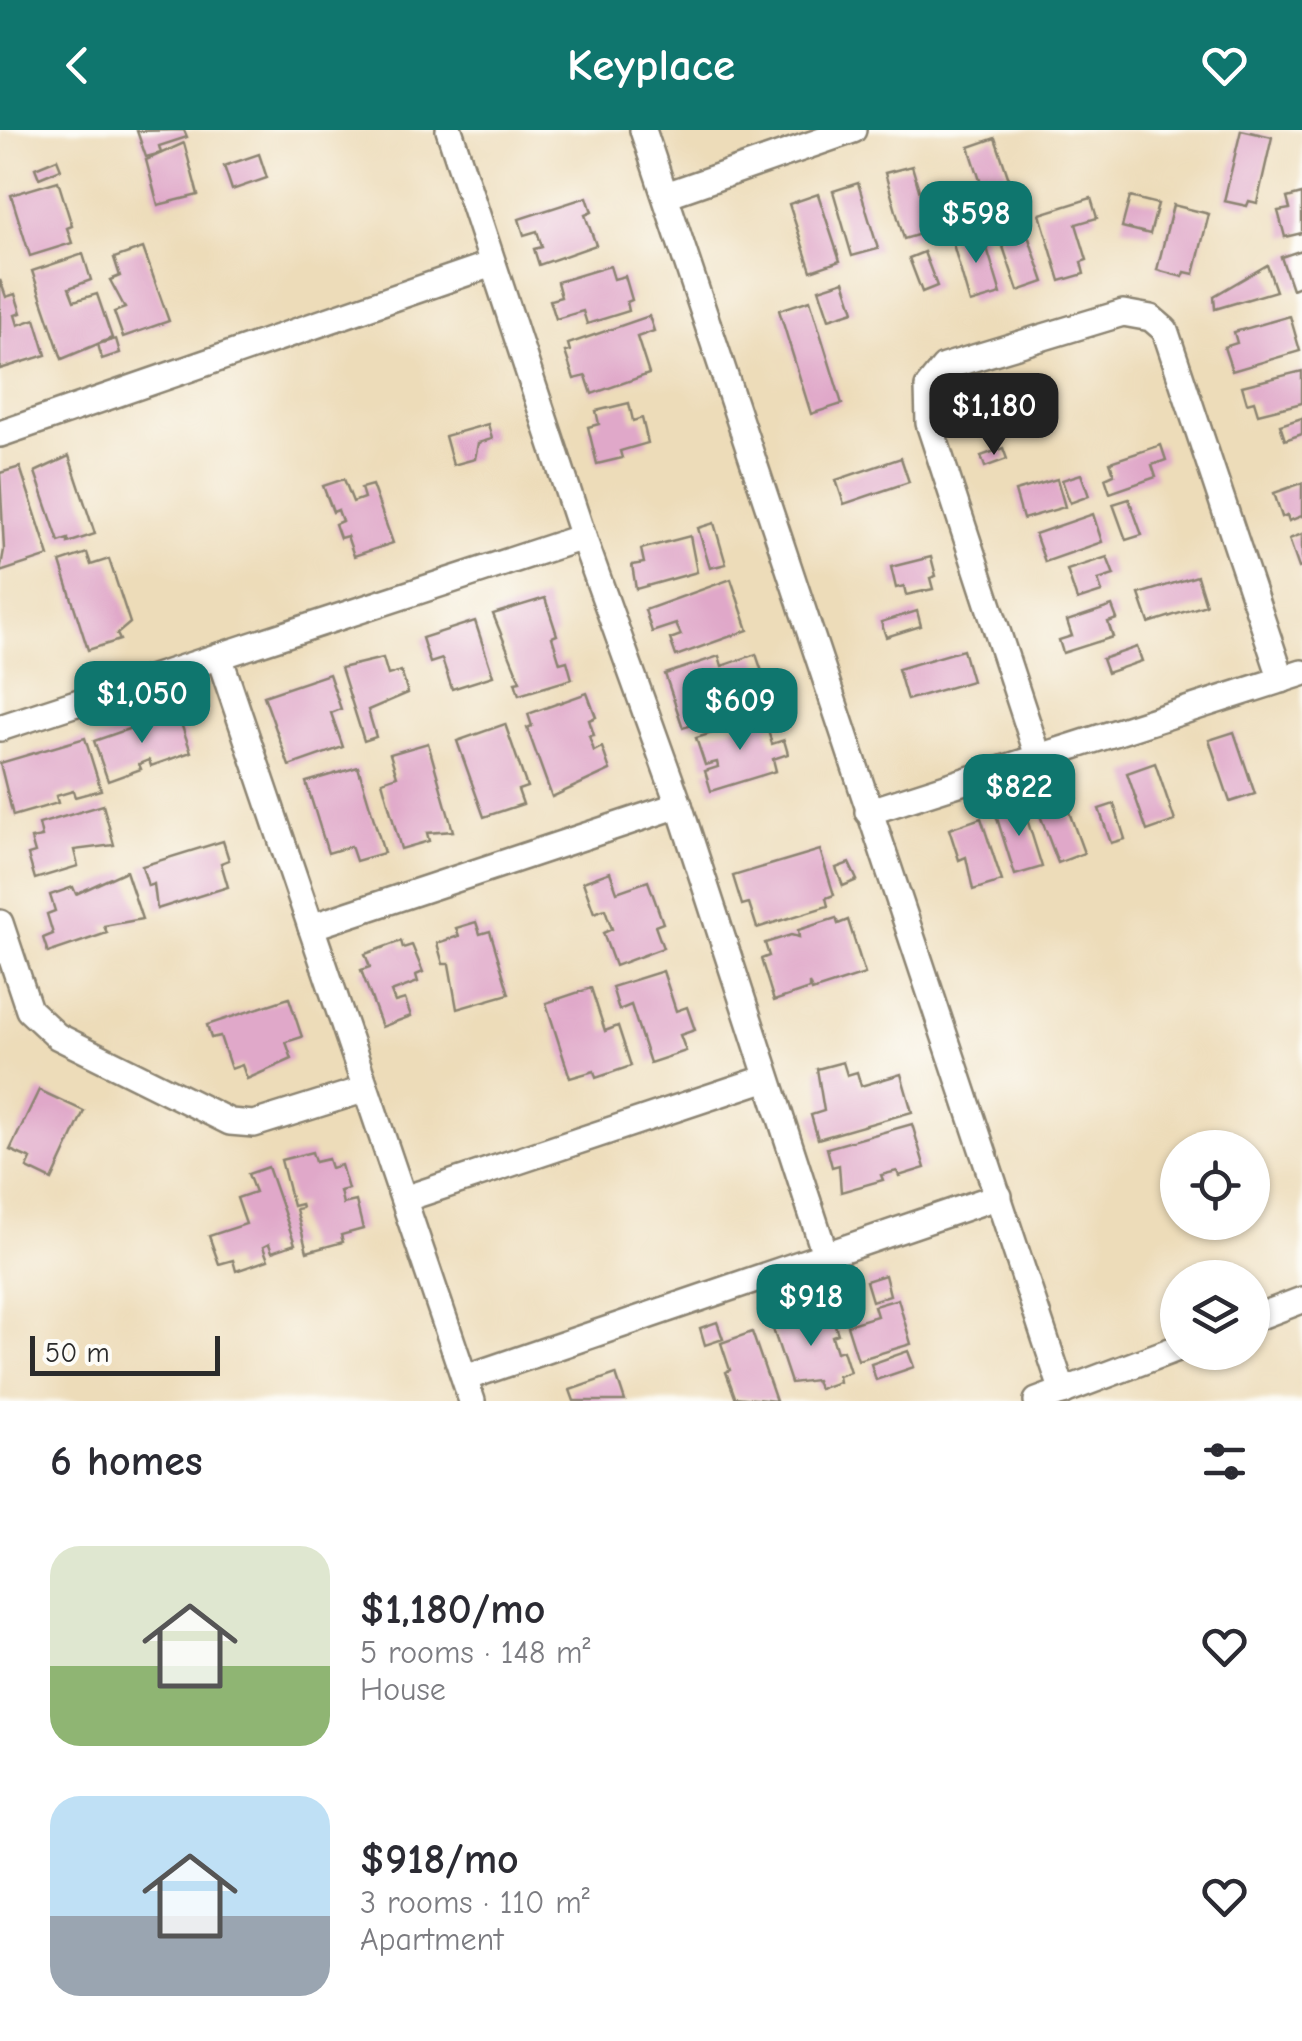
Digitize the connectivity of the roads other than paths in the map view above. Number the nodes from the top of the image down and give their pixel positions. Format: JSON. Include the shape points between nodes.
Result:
{"nodes":[{"id":1,"x":449,"y":130,"type":"edge"},
{"id":2,"x":644,"y":130,"type":"edge"},
{"id":3,"x":840,"y":132,"type":"edge"},
{"id":4,"x":666,"y":195,"type":"junction"},
{"id":5,"x":492,"y":264,"type":"junction"},
{"id":6,"x":0,"y":434,"type":"edge"},
{"id":7,"x":583,"y":537,"type":"junction"},
{"id":8,"x":220,"y":656,"type":"junction"},
{"id":9,"x":1292,"y":676,"type":"edge"},
{"id":10,"x":0,"y":728,"type":"edge"},
{"id":11,"x":1039,"y":759,"type":"junction"},
{"id":12,"x":679,"y":806,"type":"junction"},
{"id":13,"x":868,"y":812,"type":"junction"},
{"id":14,"x":0,"y":924,"type":"edge"},
{"id":15,"x":312,"y":926,"type":"junction"},
{"id":16,"x":767,"y":1078,"type":"junction"},
{"id":17,"x":364,"y":1090,"type":"junction"},
{"id":18,"x":999,"y":1196,"type":"junction"},
{"id":19,"x":404,"y":1199,"type":"junction"},
{"id":20,"x":825,"y":1254,"type":"junction"},
{"id":21,"x":1302,"y":1300,"type":"edge"},
{"id":22,"x":1270,"y":1313,"type":"edge"},
{"id":23,"x":1160,"y":1355,"type":"edge"},
{"id":24,"x":468,"y":1389,"type":"edge"},
{"id":25,"x":1064,"y":1392,"type":"junction"},
{"id":26,"x":1037,"y":1401,"type":"edge"}],
"edges":[{"from":1,"to":5,"type":"street"},
{"from":2,"to":4,"type":"street"},
{"from":3,"to":4,"type":"street"},
{"from":4,"to":13,"type":"street"},
{"from":5,"to":6,"type":"street"},
{"from":5,"to":7,"type":"street"},
{"from":7,"to":8,"type":"street"},
{"from":7,"to":12,"type":"street"},
{"from":8,"to":10,"type":"street"},
{"from":8,"to":15,"type":"street"},
{"from":9,"to":11,"type":"street"},
{"from":9,"to":11,"type":"street","via":[[1165,330],[1151,318],[1123,313],[944,367],[928,387],[929,423]]},
{"from":11,"to":13,"type":"street"},
{"from":12,"to":15,"type":"street"},
{"from":12,"to":16,"type":"street"},
{"from":13,"to":18,"type":"street"},
{"from":14,"to":17,"type":"street","via":[[29,1010],[46,1030],[220,1118],[254,1124]]},
{"from":15,"to":17,"type":"street"},
{"from":16,"to":19,"type":"street"},
{"from":16,"to":20,"type":"street"},
{"from":17,"to":19,"type":"street"},
{"from":18,"to":20,"type":"street"},
{"from":18,"to":25,"type":"street"},
{"from":19,"to":24,"type":"street"},
{"from":20,"to":24,"type":"street"},
{"from":21,"to":22,"type":"street"},
{"from":23,"to":25,"type":"street"},
{"from":25,"to":26,"type":"street"}]}
